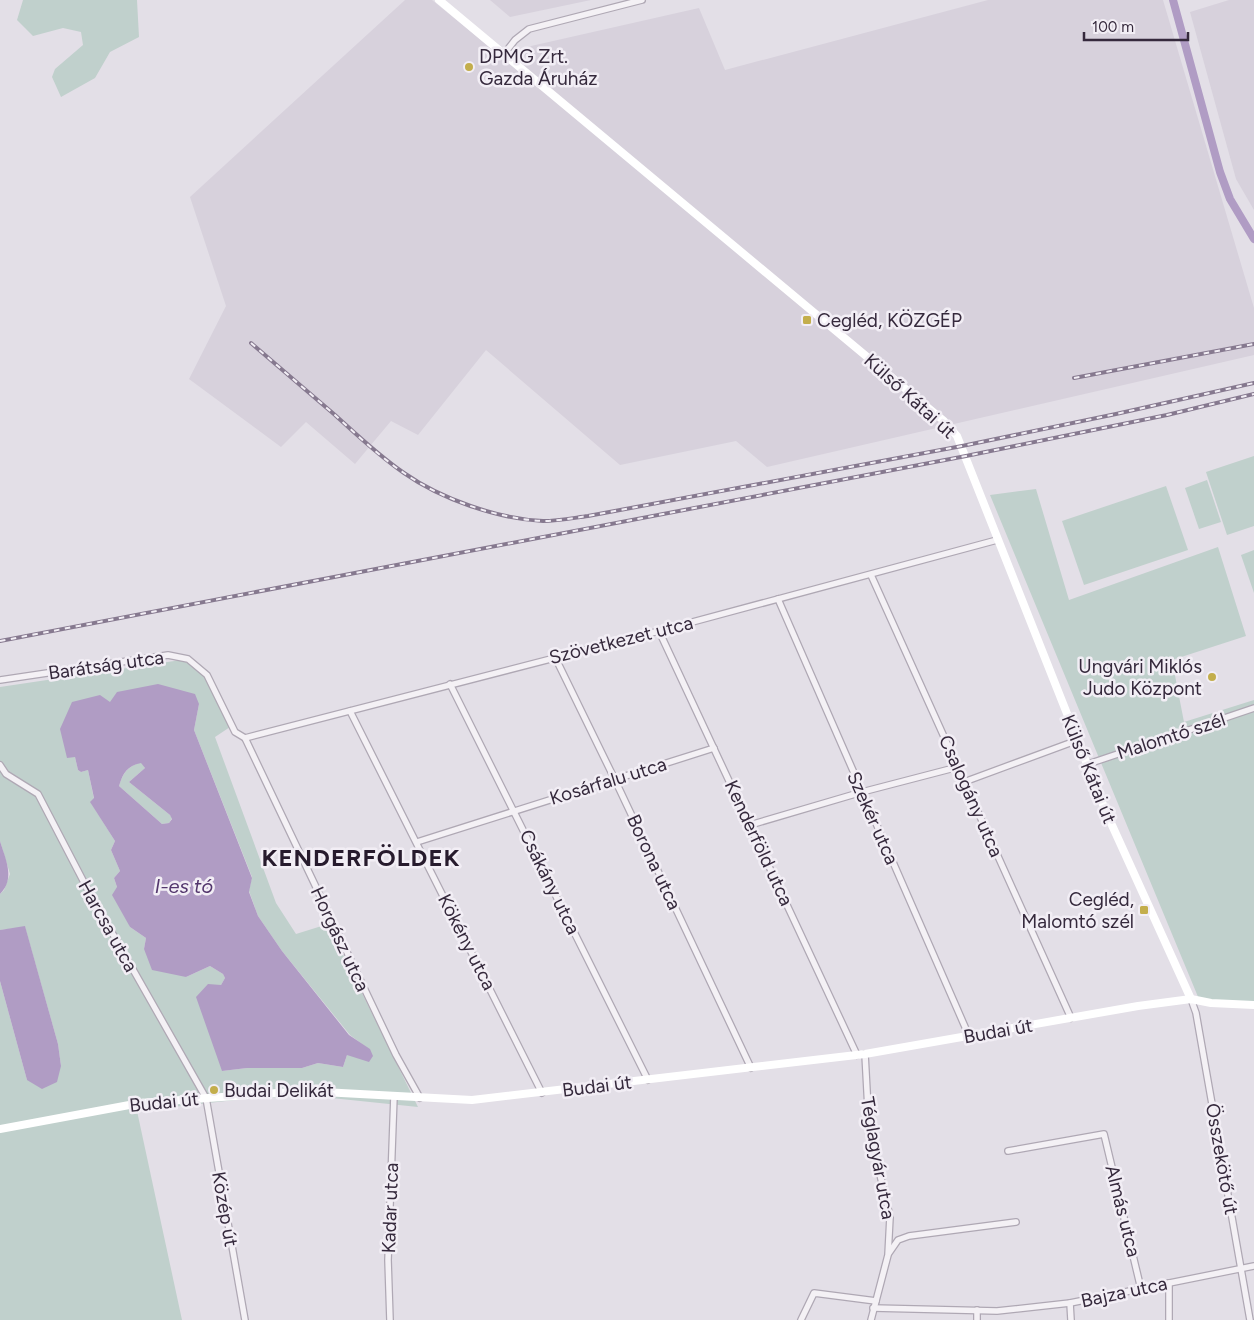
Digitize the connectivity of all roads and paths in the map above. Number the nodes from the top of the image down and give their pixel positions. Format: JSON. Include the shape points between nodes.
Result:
{"nodes":[{"id":1,"x":439,"y":0,"type":"edge"},
{"id":2,"x":642,"y":0,"type":"edge"},
{"id":3,"x":504,"y":54,"type":"junction"},
{"id":4,"x":997,"y":540,"type":"junction"},
{"id":5,"x":871,"y":575,"type":"junction"},
{"id":6,"x":778,"y":599,"type":"junction"},
{"id":7,"x":659,"y":630,"type":"junction"},
{"id":8,"x":555,"y":657,"type":"junction"},
{"id":9,"x":206,"y":675,"type":"joint"},
{"id":10,"x":0,"y":680,"type":"edge"},
{"id":11,"x":450,"y":684,"type":"junction"},
{"id":12,"x":1254,"y":708,"type":"edge"},
{"id":13,"x":350,"y":711,"type":"junction"},
{"id":14,"x":245,"y":738,"type":"junction"},
{"id":15,"x":1078,"y":740,"type":"junction"},
{"id":16,"x":714,"y":748,"type":"junction"},
{"id":17,"x":1088,"y":764,"type":"junction"},
{"id":18,"x":0,"y":765,"type":"edge"},
{"id":19,"x":958,"y":768,"type":"junction"},
{"id":20,"x":615,"y":780,"type":"junction"},
{"id":21,"x":964,"y":782,"type":"junction"},
{"id":22,"x":862,"y":792,"type":"junction"},
{"id":23,"x":514,"y":811,"type":"junction"},
{"id":24,"x":750,"y":825,"type":"junction"},
{"id":25,"x":417,"y":842,"type":"junction"},
{"id":26,"x":1191,"y":999,"type":"junction"},
{"id":27,"x":1254,"y":1005,"type":"edge"},
{"id":28,"x":1071,"y":1018,"type":"junction"},
{"id":29,"x":969,"y":1036,"type":"junction"},
{"id":30,"x":861,"y":1055,"type":"junction"},
{"id":31,"x":751,"y":1068,"type":"junction"},
{"id":32,"x":648,"y":1080,"type":"junction"},
{"id":33,"x":542,"y":1093,"type":"junction"},
{"id":34,"x":394,"y":1096,"type":"junction"},
{"id":35,"x":206,"y":1098,"type":"junction"},
{"id":36,"x":420,"y":1098,"type":"junction"},
{"id":37,"x":0,"y":1129,"type":"edge"},
{"id":38,"x":1008,"y":1151,"type":"dead end"},
{"id":39,"x":1016,"y":1222,"type":"dead end"},
{"id":40,"x":888,"y":1255,"type":"junction"},
{"id":41,"x":1254,"y":1266,"type":"edge"},
{"id":42,"x":1241,"y":1269,"type":"junction"},
{"id":43,"x":1169,"y":1283,"type":"junction"},
{"id":44,"x":1142,"y":1289,"type":"junction"},
{"id":45,"x":876,"y":1301,"type":"junction"},
{"id":46,"x":1070,"y":1304,"type":"junction"},
{"id":47,"x":873,"y":1308,"type":"junction"},
{"id":48,"x":977,"y":1310,"type":"junction"},
{"id":49,"x":245,"y":1320,"type":"edge"},
{"id":50,"x":390,"y":1320,"type":"edge"},
{"id":51,"x":801,"y":1320,"type":"edge"},
{"id":52,"x":871,"y":1320,"type":"edge"},
{"id":53,"x":977,"y":1320,"type":"edge"},
{"id":54,"x":1071,"y":1320,"type":"edge"},
{"id":55,"x":1169,"y":1320,"type":"edge"},
{"id":56,"x":1250,"y":1320,"type":"edge"}],
"edges":[{"from":1,"to":3,"type":"main road","name":"Külső Kátai út"},
{"from":2,"to":3,"type":"street","via":[[529,29]]},
{"from":3,"to":4,"type":"main road","name":"Külső Kátai út","via":[[944,422],[961,442]]},
{"from":4,"to":5,"type":"street","name":"Szövetkezet utca"},
{"from":4,"to":15,"type":"main road","name":"Külső Kátai út"},
{"from":5,"to":6,"type":"street","name":"Szövetkezet utca"},
{"from":5,"to":19,"type":"street","name":"Csalogány utca"},
{"from":6,"to":7,"type":"street","name":"Szövetkezet utca"},
{"from":6,"to":22,"type":"street","name":"Szekér utca"},
{"from":7,"to":8,"type":"street","name":"Szövetkezet utca"},
{"from":7,"to":16,"type":"street","name":"Kenderföld utca"},
{"from":8,"to":11,"type":"street","name":"Szövetkezet utca"},
{"from":8,"to":20,"type":"street","name":"Borona utca"},
{"from":9,"to":10,"type":"street","name":"Barátság utca","via":[[188,660],[168,655]]},
{"from":9,"to":14,"type":"street","name":"Horgász utca","via":[[235,732]]},
{"from":11,"to":13,"type":"street","name":"Szövetkezet utca"},
{"from":11,"to":23,"type":"street","name":"Csákány utca"},
{"from":12,"to":17,"type":"street","name":"Malomtó szél"},
{"from":13,"to":14,"type":"street","name":"Szövetkezet utca"},
{"from":13,"to":25,"type":"street","name":"Kökény utca"},
{"from":14,"to":36,"type":"street","name":"Horgász utca","via":[[396,1055]]},
{"from":15,"to":17,"type":"main road","name":"Külső Kátai út"},
{"from":15,"to":21,"type":"street"},
{"from":16,"to":20,"type":"street","name":"Kosárfalu utca"},
{"from":16,"to":24,"type":"street","name":"Kenderföld utca"},
{"from":17,"to":26,"type":"main road","name":"Külső Kátai út","via":[[1126,858]]},
{"from":18,"to":35,"type":"street","name":"Harcsa utca","via":[[6,774],[38,794],[89,892]]},
{"from":19,"to":21,"type":"street","name":"Csalogány utca"},
{"from":19,"to":22,"type":"street"},
{"from":20,"to":23,"type":"street","name":"Kosárfalu utca"},
{"from":20,"to":31,"type":"street","name":"Borona utca"},
{"from":21,"to":28,"type":"street","name":"Csalogány utca"},
{"from":22,"to":24,"type":"street"},
{"from":22,"to":29,"type":"street","name":"Szekér utca"},
{"from":23,"to":25,"type":"street","name":"Kosárfalu utca"},
{"from":23,"to":32,"type":"street","name":"Csákány utca"},
{"from":24,"to":30,"type":"street","name":"Kenderföld utca"},
{"from":25,"to":33,"type":"street","name":"Kökény utca"},
{"from":26,"to":27,"type":"main road"},
{"from":26,"to":28,"type":"main road","name":"Budai út"},
{"from":26,"to":42,"type":"street","name":"Összekötő út"},
{"from":28,"to":29,"type":"main road","name":"Budai út"},
{"from":29,"to":30,"type":"main road","name":"Budai út"},
{"from":30,"to":31,"type":"main road","name":"Budai út"},
{"from":30,"to":40,"type":"street","name":"Téglagyár utca","via":[[868,1128],[890,1217]]},
{"from":31,"to":32,"type":"main road","name":"Budai út"},
{"from":32,"to":33,"type":"main road","name":"Budai út"},
{"from":33,"to":36,"type":"main road","name":"Budai út","via":[[472,1100]]},
{"from":34,"to":35,"type":"main road","name":"Budai út","via":[[304,1091]]},
{"from":34,"to":36,"type":"main road","name":"Budai út"},
{"from":34,"to":50,"type":"street","name":"Kadar utca","via":[[388,1260]]},
{"from":35,"to":37,"type":"main road","name":"Budai út","via":[[126,1105]]},
{"from":35,"to":49,"type":"street","name":"Közép út"},
{"from":38,"to":44,"type":"street","name":"Almás utca","via":[[1104,1134]]},
{"from":39,"to":40,"type":"street","via":[[909,1236],[898,1240]]},
{"from":40,"to":45,"type":"street","name":"Téglagyár utca"},
{"from":41,"to":42,"type":"street","name":"Bajza utca"},
{"from":42,"to":43,"type":"street","name":"Bajza utca"},
{"from":42,"to":56,"type":"street","name":"Összekötő út"},
{"from":43,"to":44,"type":"street","name":"Bajza utca"},
{"from":43,"to":55,"type":"street"},
{"from":44,"to":46,"type":"street","name":"Bajza utca"},
{"from":45,"to":47,"type":"street","name":"Téglagyár utca"},
{"from":45,"to":51,"type":"street","via":[[814,1293]]},
{"from":46,"to":48,"type":"street","name":"Bajza utca"},
{"from":46,"to":54,"type":"street"},
{"from":47,"to":48,"type":"street","name":"Bajza utca"},
{"from":47,"to":52,"type":"street","name":"Téglagyár utca"},
{"from":48,"to":53,"type":"street"}]}
